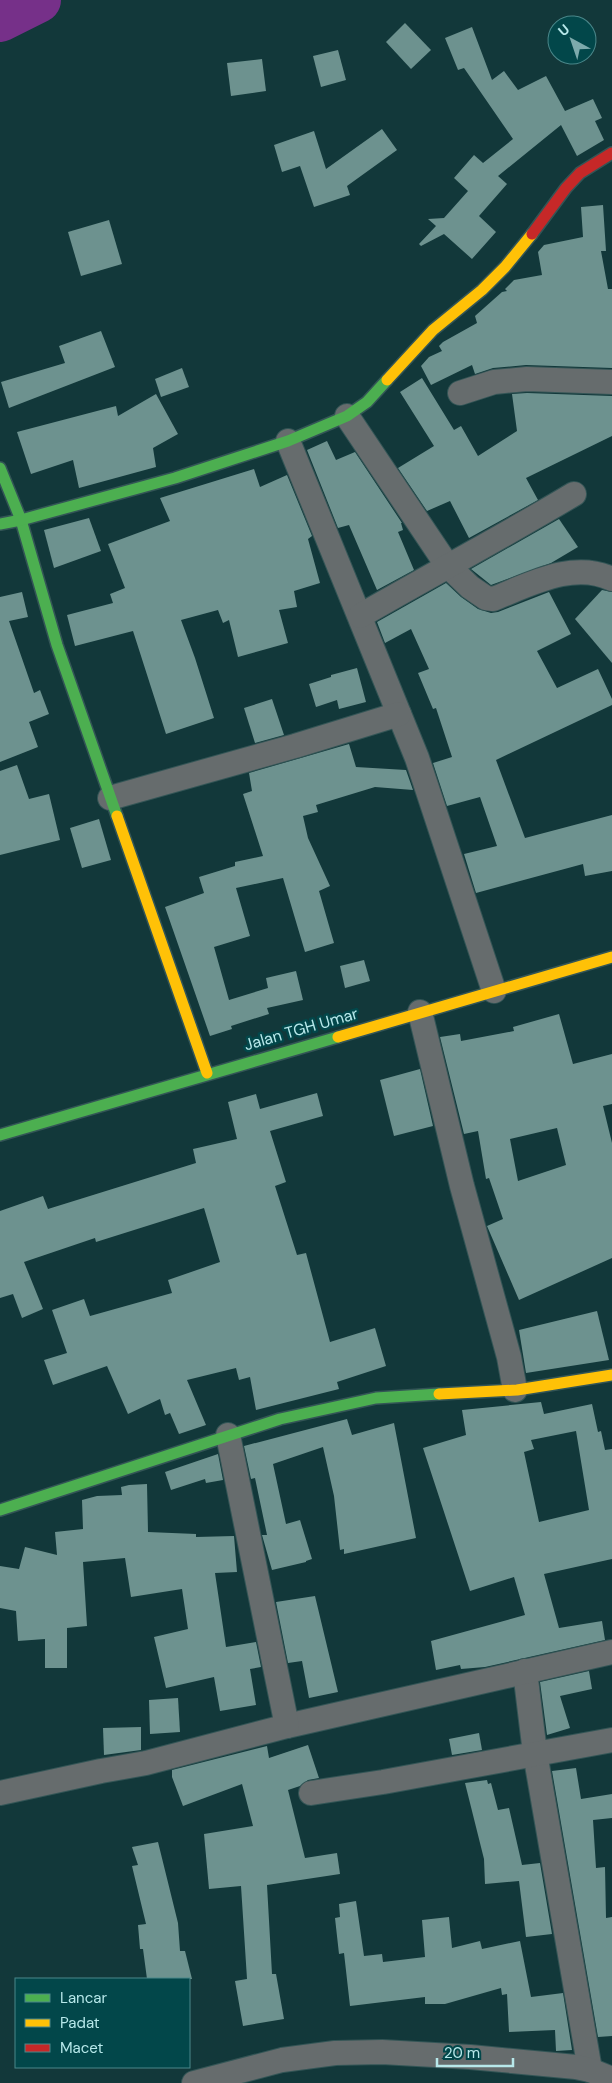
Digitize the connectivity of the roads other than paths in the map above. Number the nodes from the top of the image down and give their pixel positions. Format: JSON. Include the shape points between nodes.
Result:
{"nodes":[{"id":1,"x":612,"y":153,"type":"edge"},
{"id":2,"x":612,"y":382,"type":"edge"},
{"id":3,"x":460,"y":393,"type":"dead end"},
{"id":4,"x":347,"y":416,"type":"junction"},
{"id":5,"x":288,"y":441,"type":"junction"},
{"id":6,"x":0,"y":468,"type":"edge"},
{"id":7,"x":574,"y":494,"type":"dead end"},
{"id":8,"x":21,"y":520,"type":"junction"},
{"id":9,"x":0,"y":524,"type":"edge"},
{"id":10,"x":447,"y":565,"type":"junction"},
{"id":11,"x":612,"y":579,"type":"edge"},
{"id":12,"x":360,"y":616,"type":"junction"},
{"id":13,"x":399,"y":714,"type":"junction"},
{"id":14,"x":110,"y":798,"type":"junction"},
{"id":15,"x":612,"y":956,"type":"edge"},
{"id":16,"x":494,"y":991,"type":"junction"},
{"id":17,"x":420,"y":1012,"type":"junction"},
{"id":18,"x":207,"y":1074,"type":"junction"},
{"id":19,"x":0,"y":1135,"type":"edge"},
{"id":20,"x":612,"y":1375,"type":"edge"},
{"id":21,"x":516,"y":1390,"type":"junction"},
{"id":22,"x":228,"y":1435,"type":"junction"},
{"id":23,"x":0,"y":1510,"type":"edge"},
{"id":24,"x":612,"y":1652,"type":"edge"},
{"id":25,"x":525,"y":1671,"type":"junction"},
{"id":26,"x":287,"y":1726,"type":"junction"},
{"id":27,"x":612,"y":1740,"type":"edge"},
{"id":28,"x":535,"y":1752,"type":"junction"},
{"id":29,"x":311,"y":1793,"type":"dead end"},
{"id":30,"x":0,"y":1794,"type":"edge"},
{"id":31,"x":590,"y":2070,"type":"junction"},
{"id":32,"x":612,"y":2080,"type":"edge"},
{"id":33,"x":194,"y":2083,"type":"edge"}],
"edges":[{"from":1,"to":4,"type":"street","via":[[580,173],[505,267],[433,330],[367,402]]},
{"from":2,"to":3,"type":"street","via":[[527,379],[494,382]]},
{"from":4,"to":5,"type":"street"},
{"from":4,"to":10,"type":"street"},
{"from":5,"to":8,"type":"street","via":[[175,478]]},
{"from":5,"to":12,"type":"street"},
{"from":6,"to":8,"type":"street"},
{"from":7,"to":10,"type":"street"},
{"from":8,"to":9,"type":"street"},
{"from":8,"to":14,"type":"street","via":[[57,645]]},
{"from":10,"to":11,"type":"street","via":[[470,587],[493,599],[559,574],[586,574]]},
{"from":10,"to":12,"type":"street"},
{"from":12,"to":13,"type":"street"},
{"from":13,"to":14,"type":"street"},
{"from":13,"to":16,"type":"street","via":[[417,758]]},
{"from":14,"to":18,"type":"street"},
{"from":15,"to":16,"type":"street","name":"Jalan TGH Umar"},
{"from":16,"to":17,"type":"street","name":"Jalan TGH Umar"},
{"from":17,"to":18,"type":"street","name":"Jalan TGH Umar"},
{"from":17,"to":21,"type":"street"},
{"from":18,"to":19,"type":"street","name":"Jalan TGH Umar"},
{"from":20,"to":21,"type":"street"},
{"from":21,"to":22,"type":"street","via":[[376,1398]]},
{"from":22,"to":23,"type":"street"},
{"from":22,"to":26,"type":"street"},
{"from":24,"to":25,"type":"street"},
{"from":25,"to":26,"type":"street"},
{"from":25,"to":28,"type":"street"},
{"from":26,"to":30,"type":"street","via":[[146,1764]]},
{"from":27,"to":28,"type":"street"},
{"from":28,"to":29,"type":"street"},
{"from":28,"to":31,"type":"street"},
{"from":31,"to":32,"type":"street"},
{"from":31,"to":33,"type":"street","via":[[470,2057],[335,2053],[282,2060]]}]}
